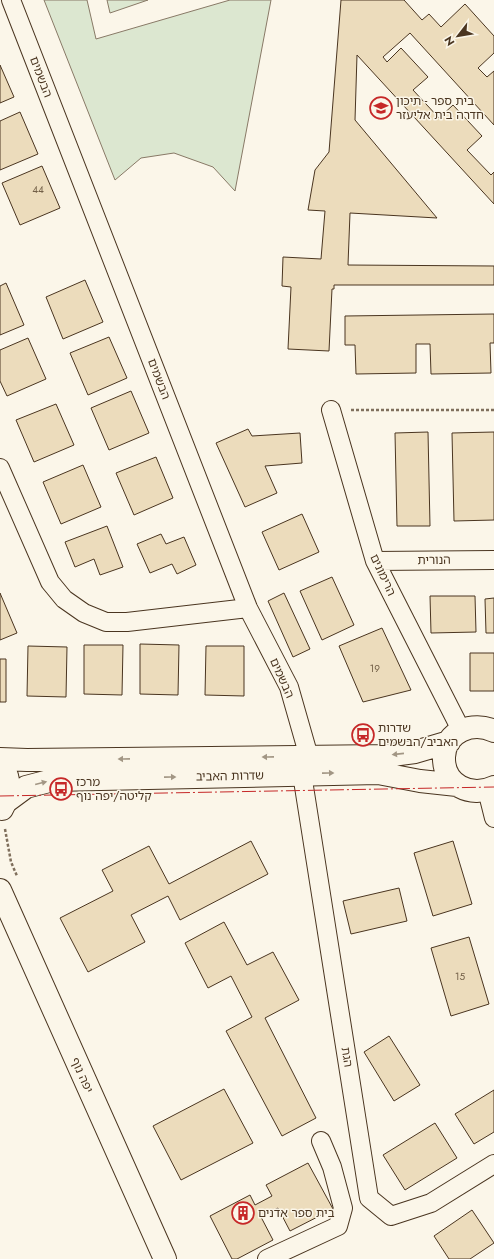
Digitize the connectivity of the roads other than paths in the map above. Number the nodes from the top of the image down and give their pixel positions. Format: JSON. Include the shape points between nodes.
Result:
{"nodes":[{"id":1,"x":11,"y":0,"type":"edge"},
{"id":2,"x":331,"y":410,"type":"road end"},
{"id":3,"x":0,"y":468,"type":"edge"},
{"id":4,"x":494,"y":560,"type":"edge"},
{"id":5,"x":375,"y":561,"type":"junction"},
{"id":6,"x":248,"y":608,"type":"junction"},
{"id":7,"x":494,"y":731,"type":"edge"},
{"id":8,"x":455,"y":736,"type":"junction"},
{"id":9,"x":0,"y":759,"type":"edge"},
{"id":10,"x":0,"y":764,"type":"edge"},
{"id":11,"x":305,"y":765,"type":"junction"},
{"id":12,"x":457,"y":785,"type":"junction"},
{"id":13,"x":491,"y":789,"type":"edge"},
{"id":14,"x":3,"y":806,"type":"edge"},
{"id":15,"x":494,"y":818,"type":"edge"},
{"id":16,"x":0,"y":890,"type":"edge"},
{"id":17,"x":321,"y":1141,"type":"dead end"},
{"id":18,"x":494,"y":1164,"type":"edge"},
{"id":19,"x":165,"y":1259,"type":"edge"},
{"id":20,"x":266,"y":1259,"type":"edge"}],
"edges":[{"from":1,"to":6,"type":"street","name":"הבשמים"},
{"from":2,"to":5,"type":"street","name":"הרימונים"},
{"from":3,"to":6,"type":"street","via":[[50,582],[64,600],[84,613],[106,622],[127,622]]},
{"from":4,"to":5,"type":"street","name":"הנורית"},
{"from":5,"to":8,"type":"street","name":"הרימונים"},
{"from":6,"to":11,"type":"street","name":"הבשמים","via":[[289,687]]},
{"from":7,"to":8,"type":"street","name":"שדרות האביב","via":[[472,726]]},
{"from":8,"to":11,"type":"street","name":"שדרות האביב","one_way":true,"via":[[415,752]]},
{"from":8,"to":12,"type":"street","via":[[444,757],[445,767]]},
{"from":11,"to":9,"type":"street","name":"שדרות האביב","one_way":true},
{"from":10,"to":14,"type":"street","via":[[8,778],[9,790]]},
{"from":11,"to":12,"type":"street","name":"שדרות האביב","one_way":true},
{"from":14,"to":11,"type":"street","name":"שדרות האביב","one_way":true,"via":[[26,787],[53,780]]},
{"from":11,"to":18,"type":"street","name":"הגת","via":[[369,1198],[391,1216],[431,1203]]},
{"from":12,"to":13,"type":"street","name":"שדרות האביב","via":[[472,791]]},
{"from":13,"to":15,"type":"street"},
{"from":16,"to":19,"type":"street","name":"יפה נוף"},
{"from":17,"to":20,"type":"street","via":[[332,1167],[343,1208],[338,1226]]}]}
